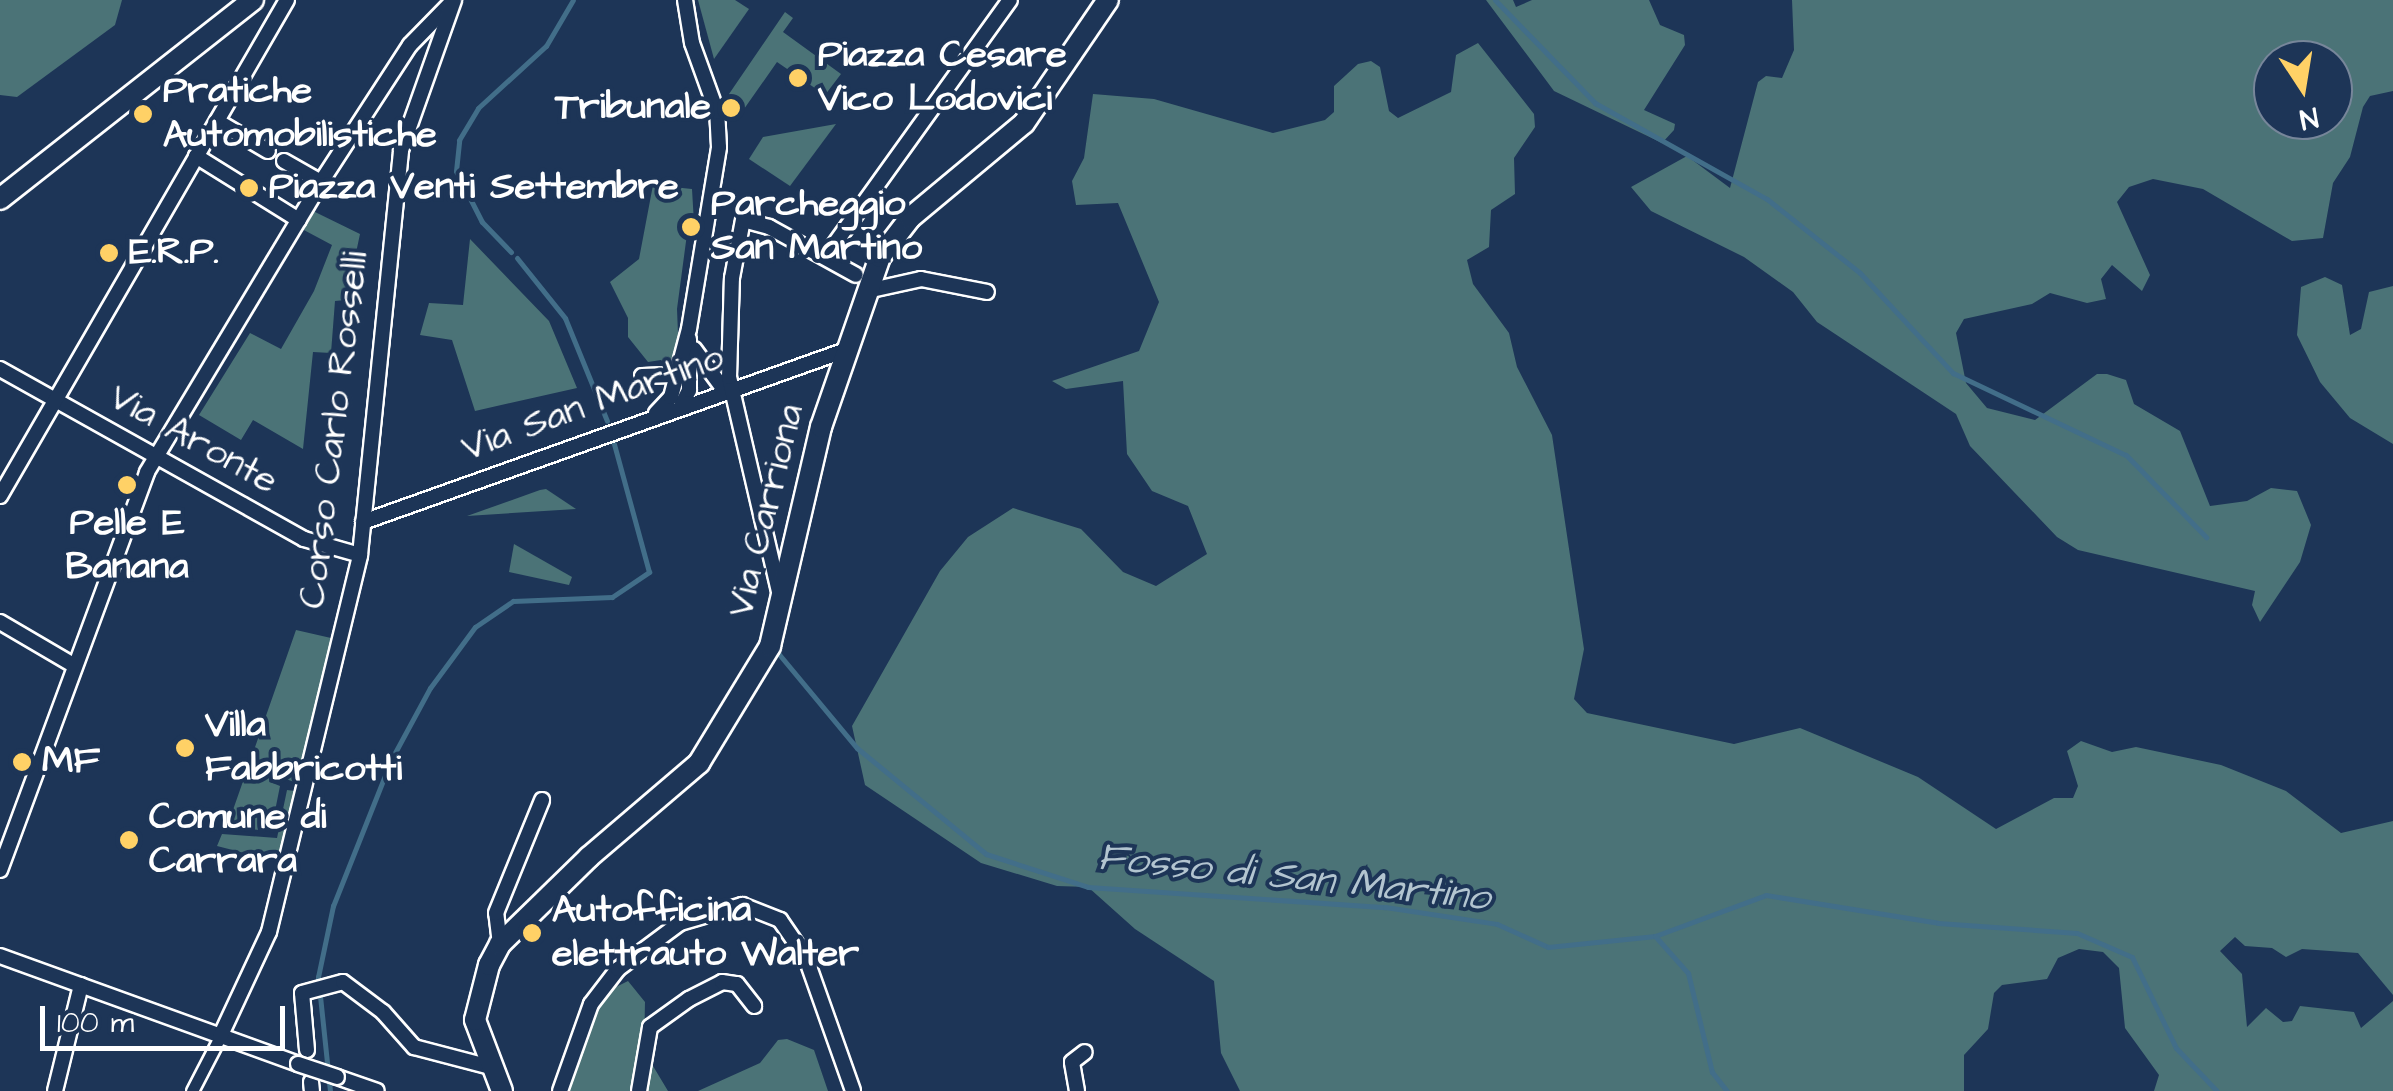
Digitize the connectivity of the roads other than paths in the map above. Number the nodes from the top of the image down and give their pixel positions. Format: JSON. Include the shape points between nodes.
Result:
{"nodes":[{"id":1,"x":252,"y":0,"type":"edge"},
{"id":2,"x":288,"y":0,"type":"edge"},
{"id":3,"x":454,"y":0,"type":"edge"},
{"id":4,"x":685,"y":0,"type":"edge"},
{"id":5,"x":1010,"y":0,"type":"edge"},
{"id":6,"x":1108,"y":0,"type":"edge"},
{"id":7,"x":216,"y":121,"type":"junction"},
{"id":8,"x":268,"y":150,"type":"dead end"},
{"id":9,"x":196,"y":156,"type":"junction"},
{"id":10,"x":284,"y":160,"type":"dead end"},
{"id":11,"x":321,"y":182,"type":"junction"},
{"id":12,"x":0,"y":199,"type":"edge"},
{"id":13,"x":299,"y":220,"type":"junction"},
{"id":14,"x":826,"y":256,"type":"junction"},
{"id":15,"x":862,"y":283,"type":"junction"},
{"id":16,"x":988,"y":292,"type":"dead end"},
{"id":17,"x":689,"y":329,"type":"junction"},
{"id":18,"x":846,"y":350,"type":"junction"},
{"id":19,"x":695,"y":352,"type":"junction"},
{"id":20,"x":728,"y":363,"type":"junction"},
{"id":21,"x":0,"y":369,"type":"edge"},
{"id":22,"x":674,"y":375,"type":"junction"},
{"id":23,"x":642,"y":376,"type":"dead end"},
{"id":24,"x":728,"y":390,"type":"junction"},
{"id":25,"x":55,"y":400,"type":"junction"},
{"id":26,"x":681,"y":406,"type":"junction"},
{"id":27,"x":649,"y":417,"type":"junction"},
{"id":28,"x":156,"y":458,"type":"junction"},
{"id":29,"x":0,"y":496,"type":"edge"},
{"id":30,"x":363,"y":522,"type":"junction"},
{"id":31,"x":360,"y":556,"type":"junction"},
{"id":32,"x":782,"y":602,"type":"junction"},
{"id":33,"x":0,"y":622,"type":"edge"},
{"id":34,"x":76,"y":666,"type":"junction"},
{"id":35,"x":542,"y":800,"type":"dead end"},
{"id":36,"x":0,"y":870,"type":"edge"},
{"id":37,"x":500,"y":944,"type":"junction"},
{"id":38,"x":0,"y":956,"type":"edge"},
{"id":39,"x":81,"y":985,"type":"junction"},
{"id":40,"x":754,"y":1006,"type":"dead end"},
{"id":41,"x":220,"y":1036,"type":"junction"},
{"id":42,"x":307,"y":1050,"type":"dead end"},
{"id":43,"x":1085,"y":1052,"type":"dead end"},
{"id":44,"x":491,"y":1067,"type":"junction"},
{"id":45,"x":55,"y":1091,"type":"edge"},
{"id":46,"x":192,"y":1091,"type":"edge"},
{"id":47,"x":377,"y":1091,"type":"edge"},
{"id":48,"x":502,"y":1091,"type":"edge"},
{"id":49,"x":560,"y":1091,"type":"edge"},
{"id":50,"x":639,"y":1091,"type":"edge"},
{"id":51,"x":853,"y":1091,"type":"edge"},
{"id":52,"x":1077,"y":1091,"type":"edge"}],
"edges":[{"from":1,"to":12,"type":"main road"},
{"from":2,"to":7,"type":"street"},
{"from":3,"to":11,"type":"street","via":[[410,45]]},
{"from":3,"to":30,"type":"street","name":"Corso Carlo Rosselli","via":[[401,150]]},
{"from":4,"to":17,"type":"street","via":[[692,44],[717,112],[715,172]]},
{"from":5,"to":14,"type":"street"},
{"from":6,"to":15,"type":"main road","name":"Via Carriona","via":[[1024,123],[910,218]]},
{"from":7,"to":8,"type":"street"},
{"from":7,"to":9,"type":"street"},
{"from":9,"to":13,"type":"street"},
{"from":9,"to":25,"type":"street"},
{"from":10,"to":11,"type":"street"},
{"from":11,"to":13,"type":"street"},
{"from":13,"to":28,"type":"street"},
{"from":14,"to":15,"type":"street"},
{"from":14,"to":20,"type":"street","via":[[743,220]]},
{"from":15,"to":16,"type":"street","via":[[921,278]]},
{"from":15,"to":18,"type":"main road","name":"Via Carriona"},
{"from":17,"to":19,"type":"street"},
{"from":17,"to":22,"type":"street"},
{"from":17,"to":26,"type":"street","via":[[690,379]]},
{"from":18,"to":24,"type":"street","name":"Via San Martino"},
{"from":18,"to":32,"type":"main road","name":"Via Carriona","via":[[806,483]]},
{"from":19,"to":20,"type":"street"},
{"from":19,"to":24,"type":"street"},
{"from":20,"to":24,"type":"street"},
{"from":21,"to":25,"type":"street","name":"Via Aronte"},
{"from":22,"to":23,"type":"street"},
{"from":22,"to":27,"type":"street","via":[[671,398]]},
{"from":24,"to":26,"type":"street","name":"Via San Martino"},
{"from":24,"to":32,"type":"street"},
{"from":25,"to":28,"type":"street","name":"Via Aronte"},
{"from":25,"to":29,"type":"street"},
{"from":26,"to":27,"type":"street","name":"Via San Martino"},
{"from":27,"to":30,"type":"street","name":"Via San Martino"},
{"from":28,"to":31,"type":"street","name":"Via Aronte","via":[[304,539]]},
{"from":28,"to":34,"type":"street","via":[[110,560]]},
{"from":30,"to":31,"type":"street","name":"Corso Carlo Rosselli"},
{"from":31,"to":41,"type":"street","name":"Corso Carlo Rosselli","via":[[269,932]]},
{"from":32,"to":37,"type":"main road","name":"Via Carriona","via":[[770,646],[699,762]]},
{"from":33,"to":34,"type":"street"},
{"from":34,"to":36,"type":"street"},
{"from":35,"to":37,"type":"street","name":"Via Carriona","via":[[496,913]]},
{"from":37,"to":44,"type":"main road","name":"Via Carriona","via":[[475,1020]]},
{"from":38,"to":39,"type":"street"},
{"from":39,"to":41,"type":"street"},
{"from":39,"to":45,"type":"street"},
{"from":40,"to":50,"type":"street","via":[[737,984],[722,982],[650,1027]]},
{"from":41,"to":46,"type":"street","name":"Corso Carlo Rosselli"},
{"from":41,"to":47,"type":"street","bridge":true},
{"from":42,"to":44,"type":"street","via":[[301,997],[343,982],[414,1047]]},
{"from":43,"to":52,"type":"street","via":[[1072,1062]]},
{"from":44,"to":48,"type":"main road","name":"Via Carriona"},
{"from":49,"to":51,"type":"street","via":[[591,1004],[618,969],[680,923],[742,905],[780,920],[806,958]]}]}
